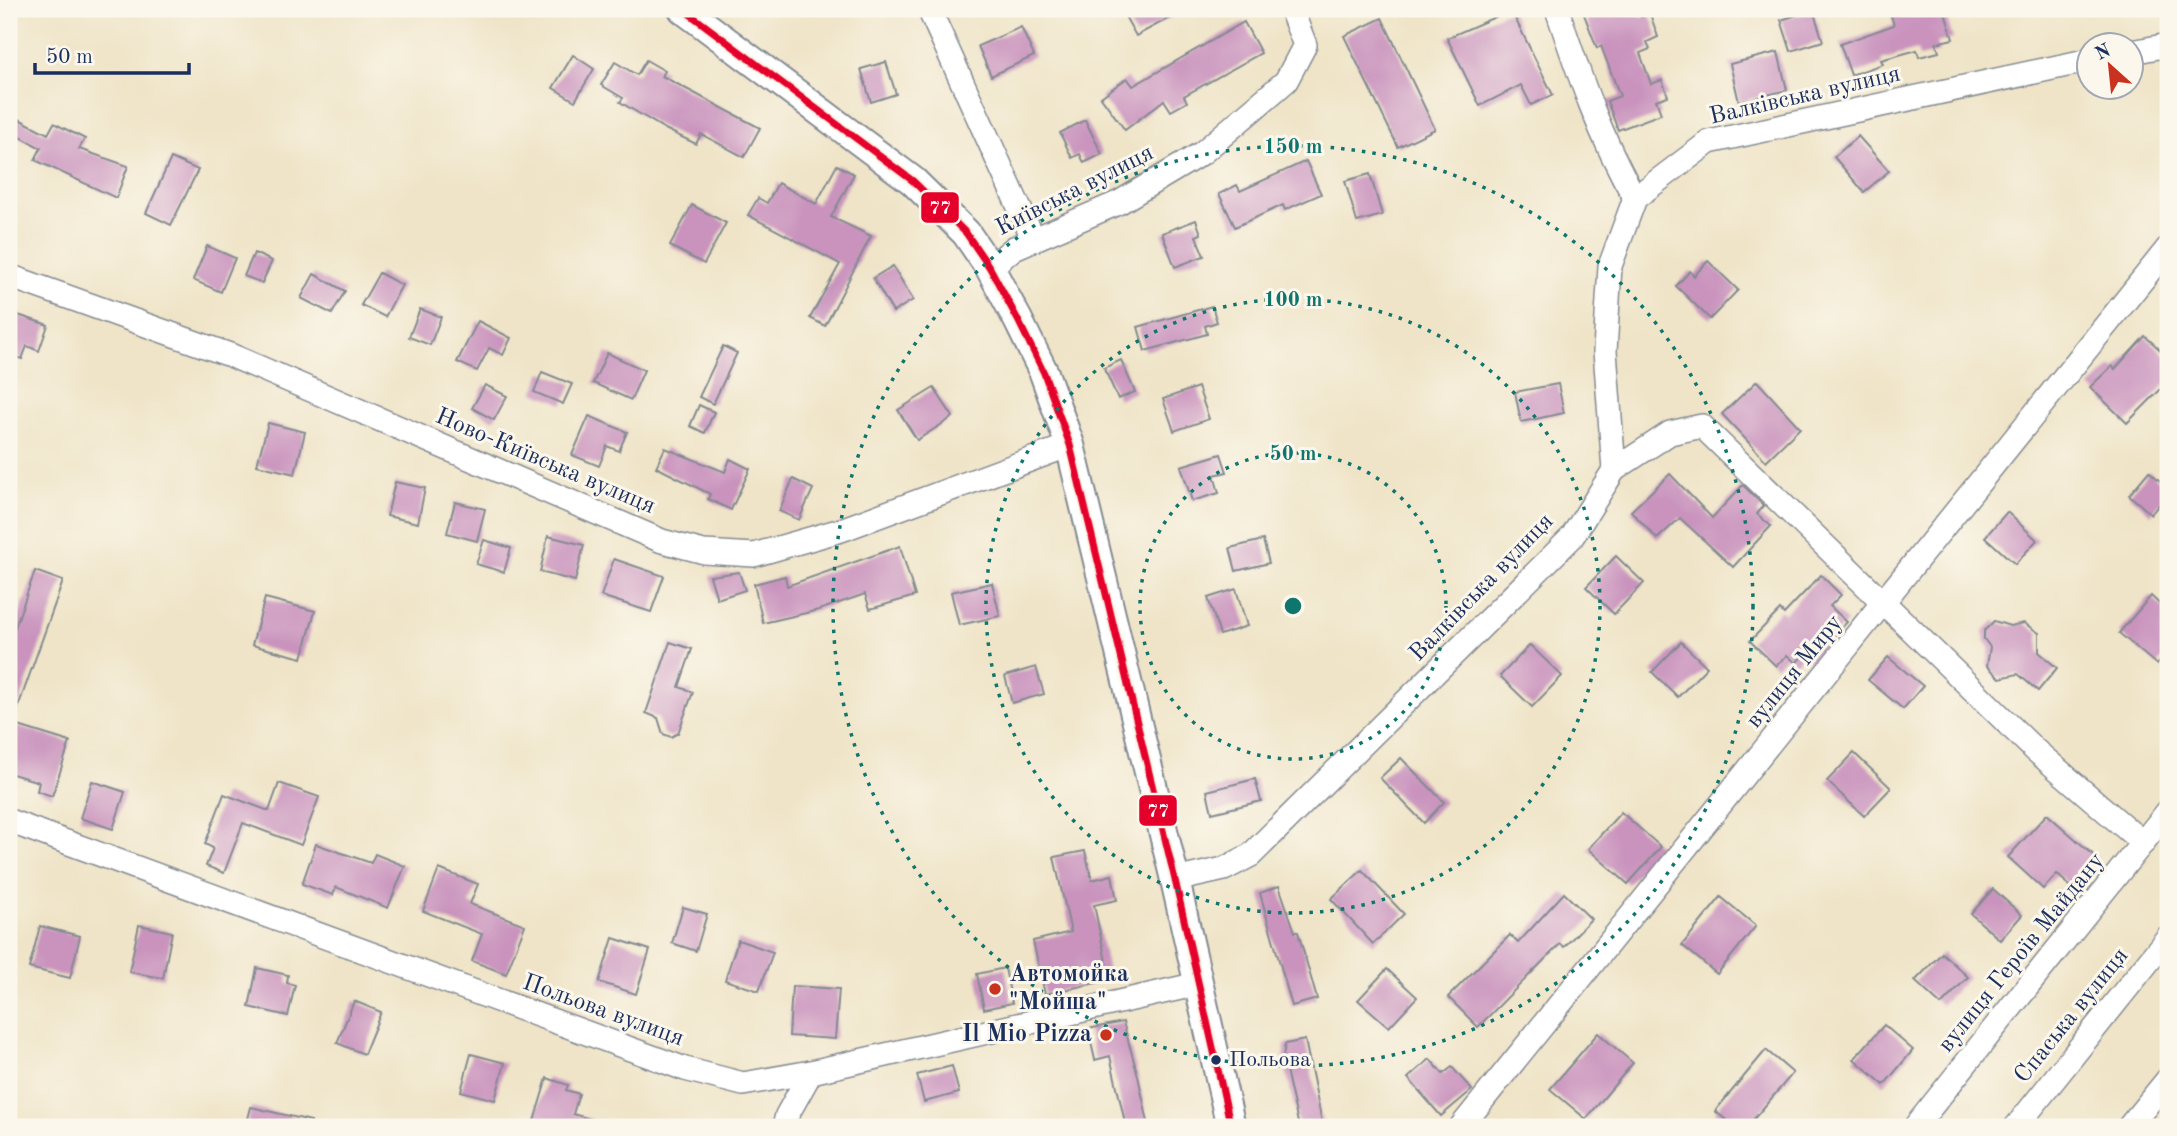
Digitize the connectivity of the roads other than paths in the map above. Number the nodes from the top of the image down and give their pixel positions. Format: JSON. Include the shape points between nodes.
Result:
{"nodes":[{"id":1,"x":683,"y":9,"type":"edge"},
{"id":2,"x":929,"y":9,"type":"edge"},
{"id":3,"x":1291,"y":9,"type":"edge"},
{"id":4,"x":1557,"y":9,"type":"edge"},
{"id":5,"x":2168,"y":45,"type":"edge"},
{"id":6,"x":2146,"y":49,"type":"edge"},
{"id":7,"x":2076,"y":64,"type":"edge"},
{"id":8,"x":1635,"y":198,"type":"junction"},
{"id":9,"x":1034,"y":240,"type":"junction"},
{"id":10,"x":2168,"y":248,"type":"edge"},
{"id":11,"x":990,"y":268,"type":"junction"},
{"id":12,"x":9,"y":275,"type":"edge"},
{"id":13,"x":1070,"y":445,"type":"junction"},
{"id":14,"x":1614,"y":470,"type":"junction"},
{"id":15,"x":1884,"y":604,"type":"junction"},
{"id":16,"x":2168,"y":811,"type":"edge"},
{"id":17,"x":9,"y":821,"type":"edge"},
{"id":18,"x":2143,"y":843,"type":"junction"},
{"id":19,"x":1175,"y":880,"type":"junction"},
{"id":20,"x":2168,"y":937,"type":"edge"},
{"id":21,"x":1198,"y":984,"type":"junction"},
{"id":22,"x":811,"y":1072,"type":"junction"},
{"id":23,"x":2168,"y":1079,"type":"edge"},
{"id":24,"x":784,"y":1127,"type":"edge"},
{"id":25,"x":1231,"y":1127,"type":"edge"},
{"id":26,"x":1461,"y":1127,"type":"edge"},
{"id":27,"x":1916,"y":1127,"type":"edge"},
{"id":28,"x":2016,"y":1127,"type":"edge"},
{"id":29,"x":2129,"y":1127,"type":"edge"}],
"edges":[{"from":1,"to":11,"type":"main road","via":[[914,181],[966,233]]},
{"from":2,"to":9,"type":"street"},
{"from":3,"to":9,"type":"street","name":"Київська вулиця","via":[[1305,45],[1286,81],[1202,153],[1121,202]]},
{"from":4,"to":8,"type":"street","via":[[1591,111]]},
{"from":5,"to":6,"type":"street"},
{"from":7,"to":8,"type":"street","name":"Валківська вулиця","via":[[1709,142]]},
{"from":8,"to":14,"type":"street","via":[[1610,266],[1605,351]]},
{"from":9,"to":11,"type":"street","name":"Київська вулиця","via":[[1014,248]]},
{"from":10,"to":15,"type":"street","name":"вулиця Миру"},
{"from":11,"to":13,"type":"main road","via":[[1044,373]]},
{"from":12,"to":13,"type":"street","name":"Ново-Київська вулиця","via":[[230,355],[662,541],[704,552],[754,555],[841,530]]},
{"from":13,"to":19,"type":"main road"},
{"from":14,"to":15,"type":"street","via":[[1670,433],[1702,426]]},
{"from":14,"to":19,"type":"street","name":"Валківська вулиця","via":[[1572,537],[1282,827],[1224,869]]},
{"from":15,"to":18,"type":"street","via":[[2035,750]]},
{"from":15,"to":26,"type":"street","name":"вулиця Миру"},
{"from":16,"to":18,"type":"street","name":"вулиця Героїв Майдану"},
{"from":17,"to":22,"type":"street","name":"Польова вулиця","via":[[685,1069],[743,1084]]},
{"from":18,"to":27,"type":"street","name":"вулиця Героїв Майдану"},
{"from":19,"to":21,"type":"main road"},
{"from":20,"to":28,"type":"street","name":"Спаська вулиця"},
{"from":21,"to":22,"type":"street","name":"Польова вулиця"},
{"from":21,"to":25,"type":"main road"},
{"from":22,"to":24,"type":"street"},
{"from":23,"to":29,"type":"street"}]}
